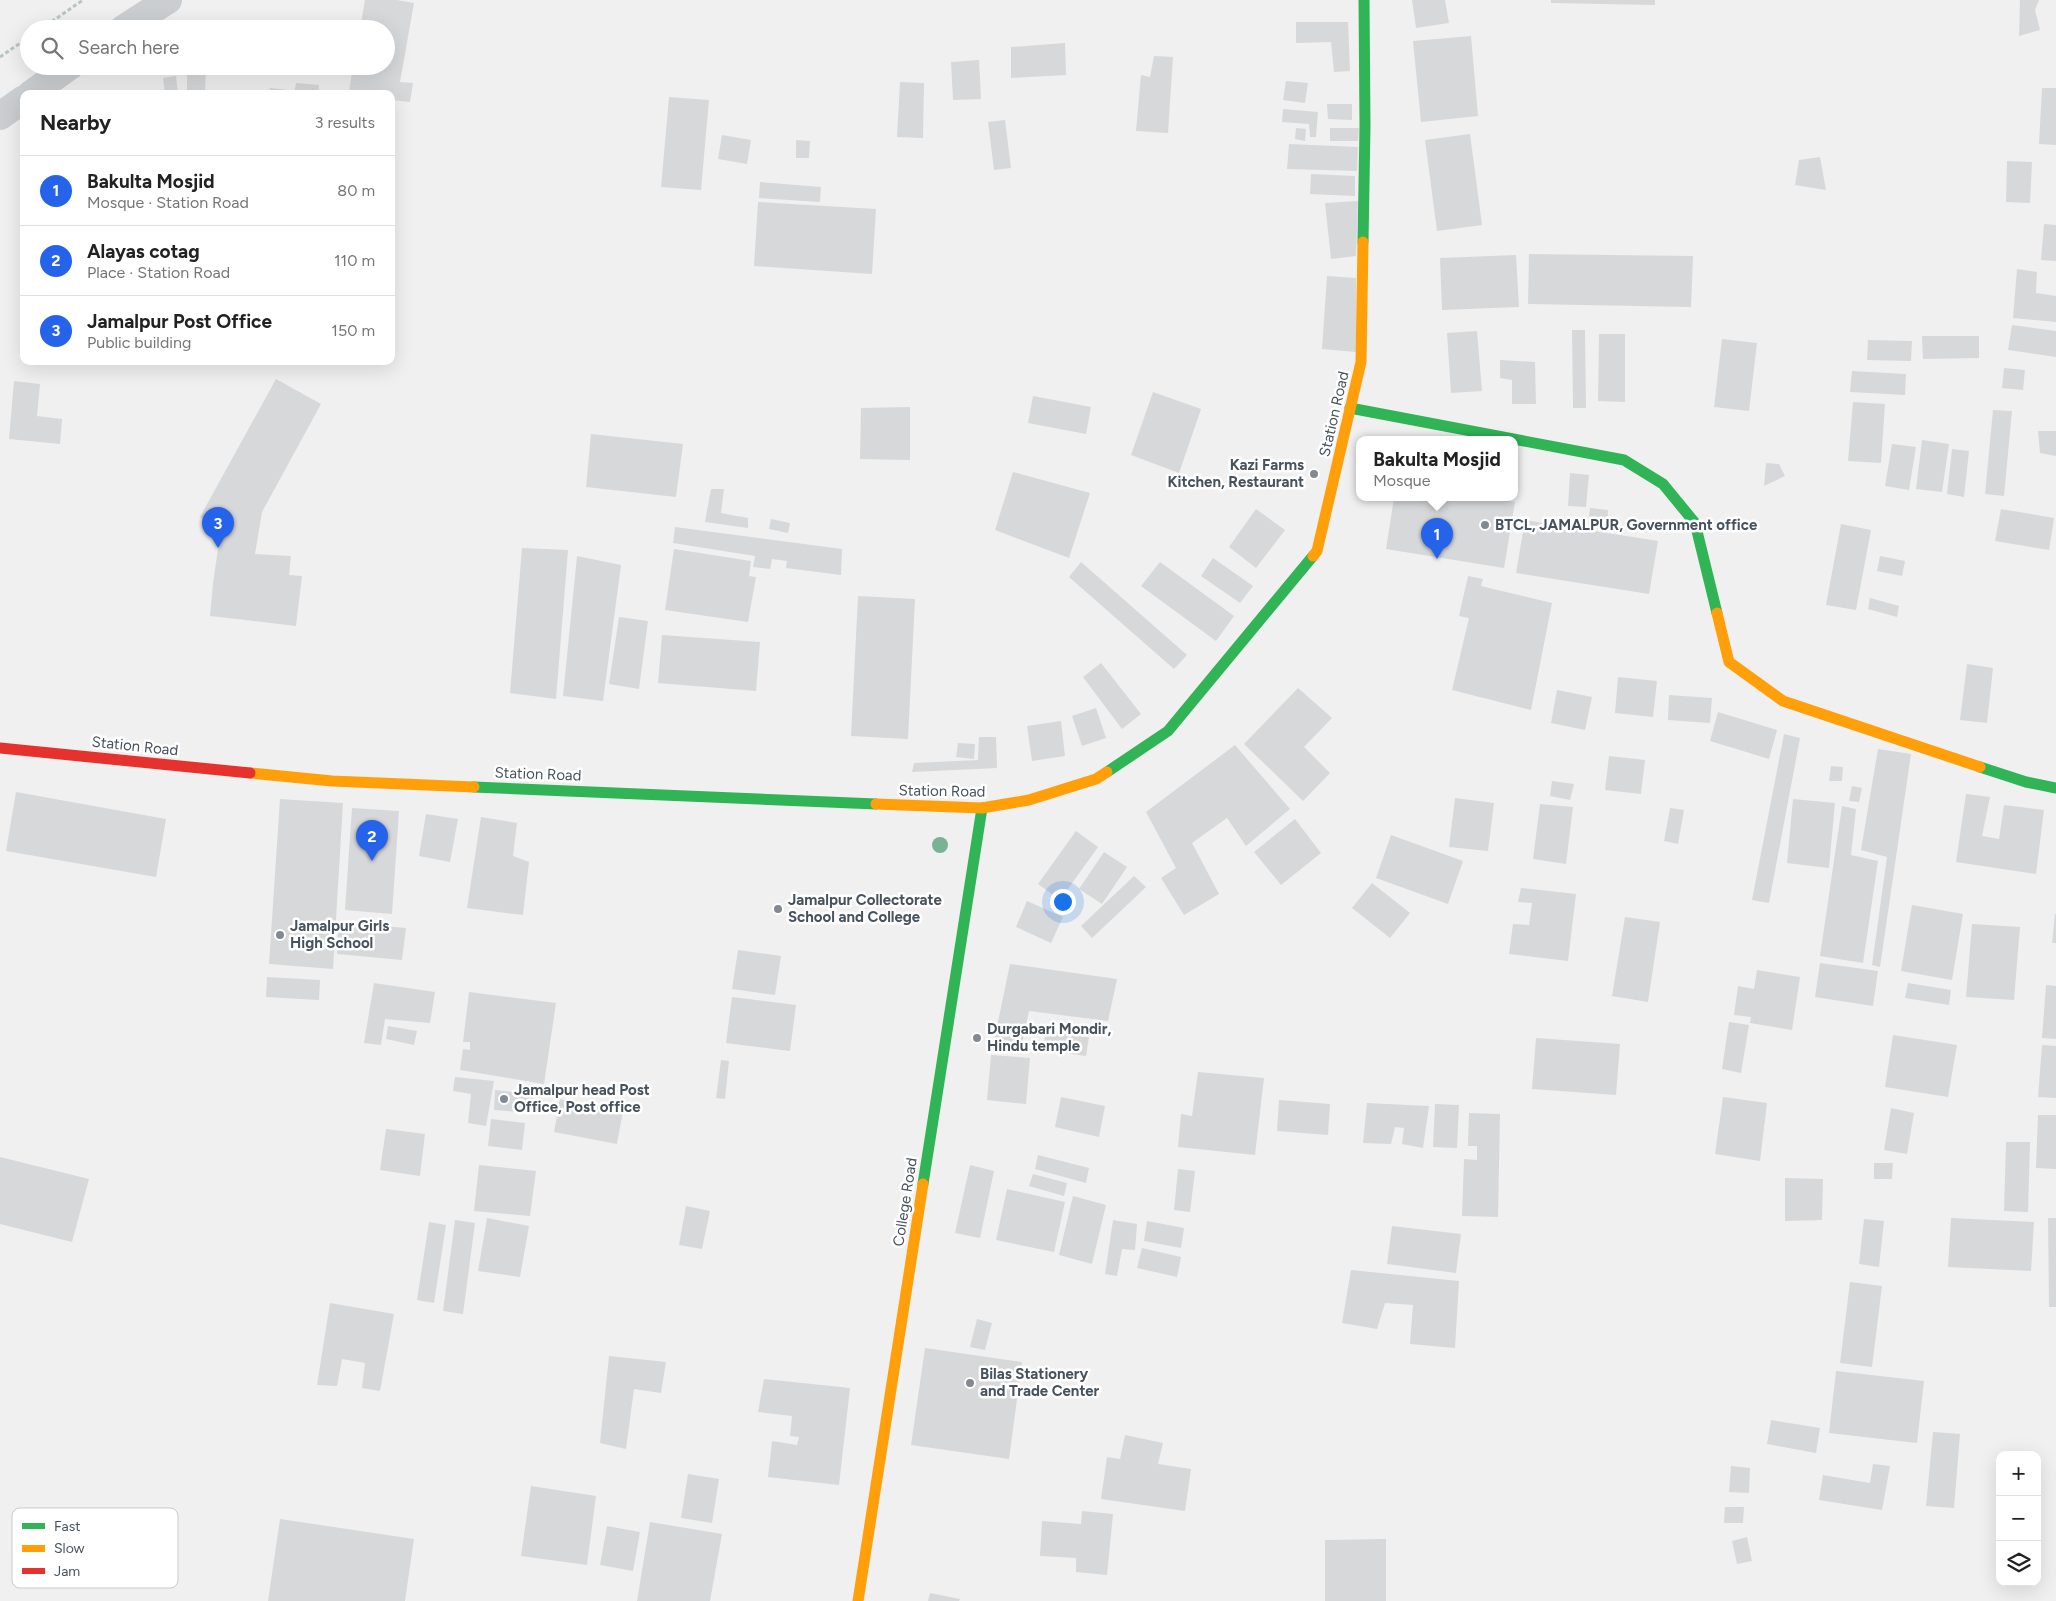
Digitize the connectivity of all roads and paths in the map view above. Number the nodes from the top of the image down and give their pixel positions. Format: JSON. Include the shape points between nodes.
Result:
{"nodes":[{"id":1,"x":82,"y":0,"type":"edge"},
{"id":2,"x":168,"y":0,"type":"edge"},
{"id":3,"x":1364,"y":0,"type":"edge"},
{"id":4,"x":54,"y":20,"type":"edge"},
{"id":5,"x":137,"y":20,"type":"edge"},
{"id":6,"x":20,"y":43,"type":"edge"},
{"id":7,"x":0,"y":57,"type":"edge"},
{"id":8,"x":57,"y":75,"type":"edge"},
{"id":9,"x":37,"y":90,"type":"edge"},
{"id":10,"x":20,"y":102,"type":"edge"},
{"id":11,"x":0,"y":116,"type":"edge"},
{"id":12,"x":1350,"y":408,"type":"junction"},
{"id":13,"x":1498,"y":436,"type":"edge"},
{"id":14,"x":1518,"y":440,"type":"edge"},
{"id":15,"x":0,"y":748,"type":"edge"},
{"id":16,"x":2056,"y":788,"type":"edge"},
{"id":17,"x":982,"y":808,"type":"junction"},
{"id":18,"x":858,"y":1601,"type":"edge"}],
"edges":[{"from":1,"to":4,"type":"path"},
{"from":2,"to":5,"type":"street"},
{"from":3,"to":12,"type":"main road","name":"Station Road","via":[[1361,362]]},
{"from":6,"to":7,"type":"path"},
{"from":8,"to":9,"type":"street"},
{"from":10,"to":11,"type":"street"},
{"from":12,"to":13,"type":"main road"},
{"from":12,"to":17,"type":"main road","name":"Station Road","via":[[1317,551],[1168,731],[1096,779],[1029,800]]},
{"from":14,"to":16,"type":"main road","via":[[1624,460],[1663,484],[1695,523],[1729,662],[1783,701],[2026,782]]},
{"from":15,"to":17,"type":"main road","name":"Station Road","via":[[332,781]]},
{"from":17,"to":18,"type":"main road","name":"College Road"}]}
